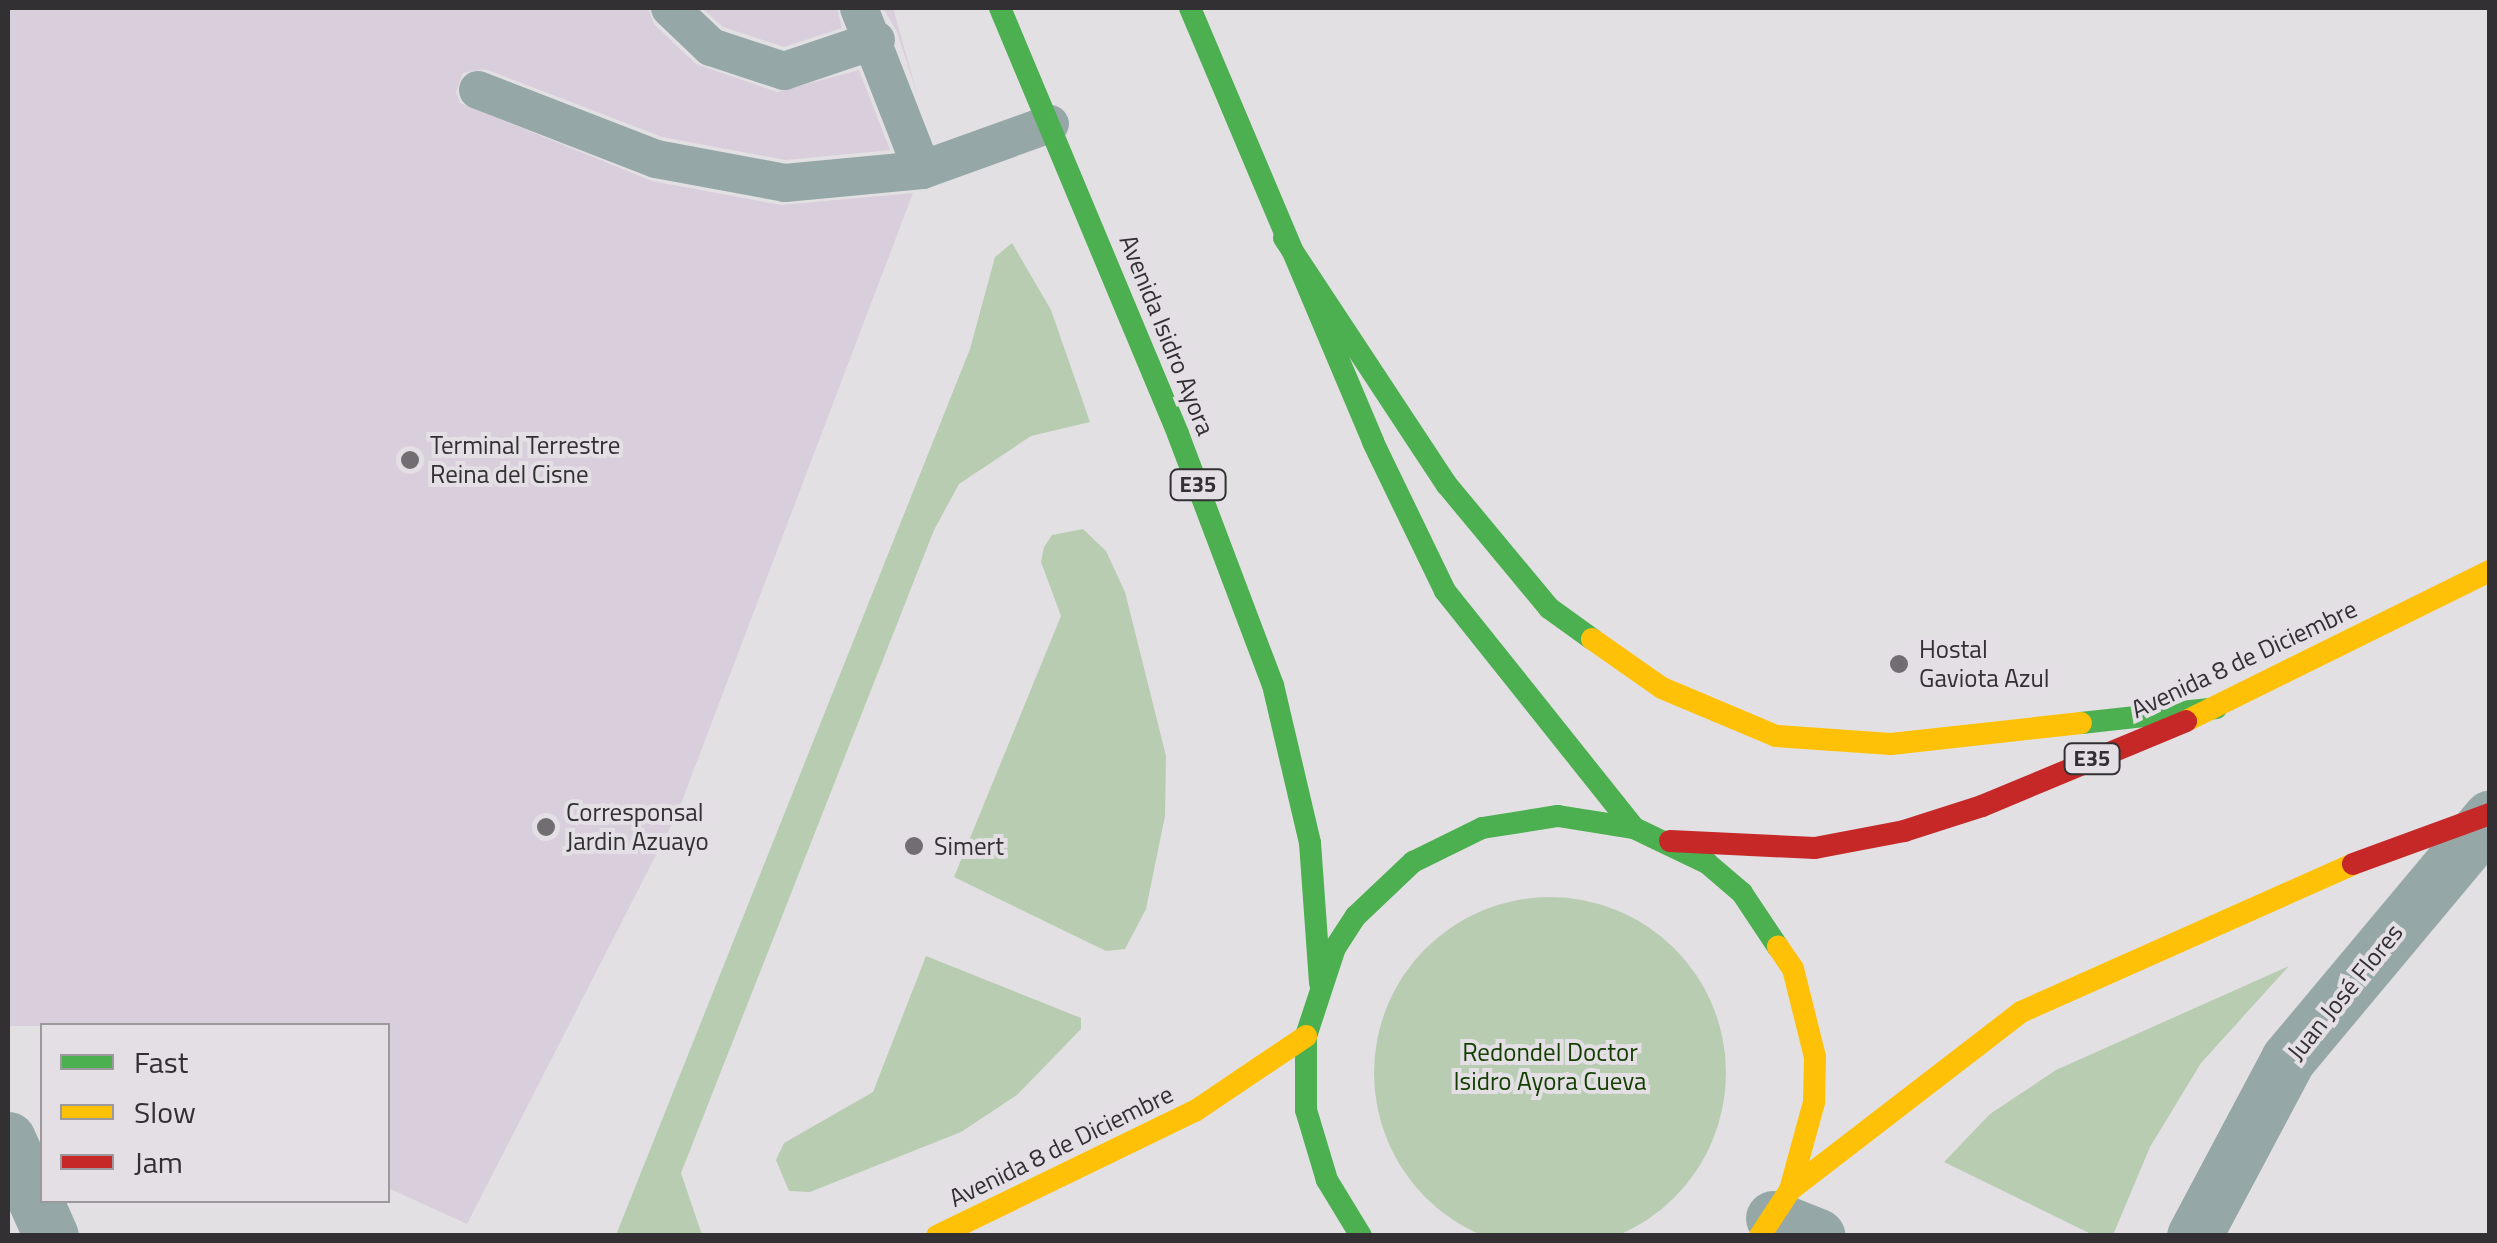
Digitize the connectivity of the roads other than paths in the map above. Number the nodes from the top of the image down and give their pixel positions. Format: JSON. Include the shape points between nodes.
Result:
{"nodes":[{"id":1,"x":670,"y":8,"type":"edge"},
{"id":2,"x":1000,"y":8,"type":"edge"},
{"id":3,"x":1190,"y":8,"type":"edge"},
{"id":4,"x":868,"y":24,"type":"edge"},
{"id":5,"x":478,"y":90,"type":"dead end"},
{"id":6,"x":1050,"y":124,"type":"junction"},
{"id":7,"x":922,"y":170,"type":"junction"},
{"id":8,"x":1284,"y":238,"type":"junction"},
{"id":9,"x":2490,"y":570,"type":"edge"},
{"id":10,"x":2216,"y":708,"type":"junction"},
{"id":11,"x":2490,"y":816,"type":"edge"},
{"id":12,"x":1634,"y":828,"type":"junction"},
{"id":13,"x":1667,"y":840,"type":"junction"},
{"id":14,"x":1320,"y":983,"type":"junction"},
{"id":15,"x":1306,"y":1036,"type":"junction"},
{"id":16,"x":8,"y":1140,"type":"edge"},
{"id":17,"x":1785,"y":1220,"type":"edge"},
{"id":18,"x":51,"y":1236,"type":"edge"},
{"id":19,"x":938,"y":1236,"type":"edge"},
{"id":20,"x":1362,"y":1236,"type":"edge"},
{"id":21,"x":2194,"y":1236,"type":"edge"}],
"edges":[{"from":1,"to":4,"type":"lane","via":[[711,47],[784,71]]},
{"from":2,"to":6,"type":"main road","name":"Avenida Isidro Ayora","number":"E35"},
{"from":3,"to":8,"type":"main road"},
{"from":4,"to":7,"type":"lane"},
{"from":5,"to":7,"type":"lane","via":[[656,159],[784,184]]},
{"from":6,"to":7,"type":"lane"},
{"from":6,"to":14,"type":"main road","name":"Avenida Isidro Ayora","number":"E35","via":[[1274,685],[1310,843]]},
{"from":8,"to":10,"type":"main road","via":[[1448,485],[1550,608],[1662,688],[1776,736],[1890,744]]},
{"from":8,"to":12,"type":"main road","via":[[1445,591]]},
{"from":9,"to":10,"type":"main road","name":"Avenida 8 de Diciembre","number":"E35"},
{"from":10,"to":13,"type":"main road","name":"Avenida 8 de Diciembre","number":"E35","via":[[1982,806],[1904,831],[1815,848]]},
{"from":11,"to":17,"type":"main road","number":"E35","via":[[2318,877],[2021,1012]]},
{"from":11,"to":21,"type":"street","name":"Juan José Flores","via":[[2288,1059]]},
{"from":12,"to":13,"type":"main road","number":"E35"},
{"from":12,"to":14,"type":"main road","number":"E35","via":[[1597,819],[1520,819],[1446,843],[1413,862],[1356,916]]},
{"from":13,"to":17,"type":"main road","number":"E35","via":[[1742,893],[1770,928],[1798,983],[1815,1057],[1814,1102]]},
{"from":14,"to":15,"type":"main road","number":"E35"},
{"from":15,"to":19,"type":"main road","name":"Avenida 8 de Diciembre","via":[[1195,1111]]},
{"from":15,"to":20,"type":"main road","number":"E35","via":[[1314,1145]]},
{"from":16,"to":18,"type":"street"}]}
